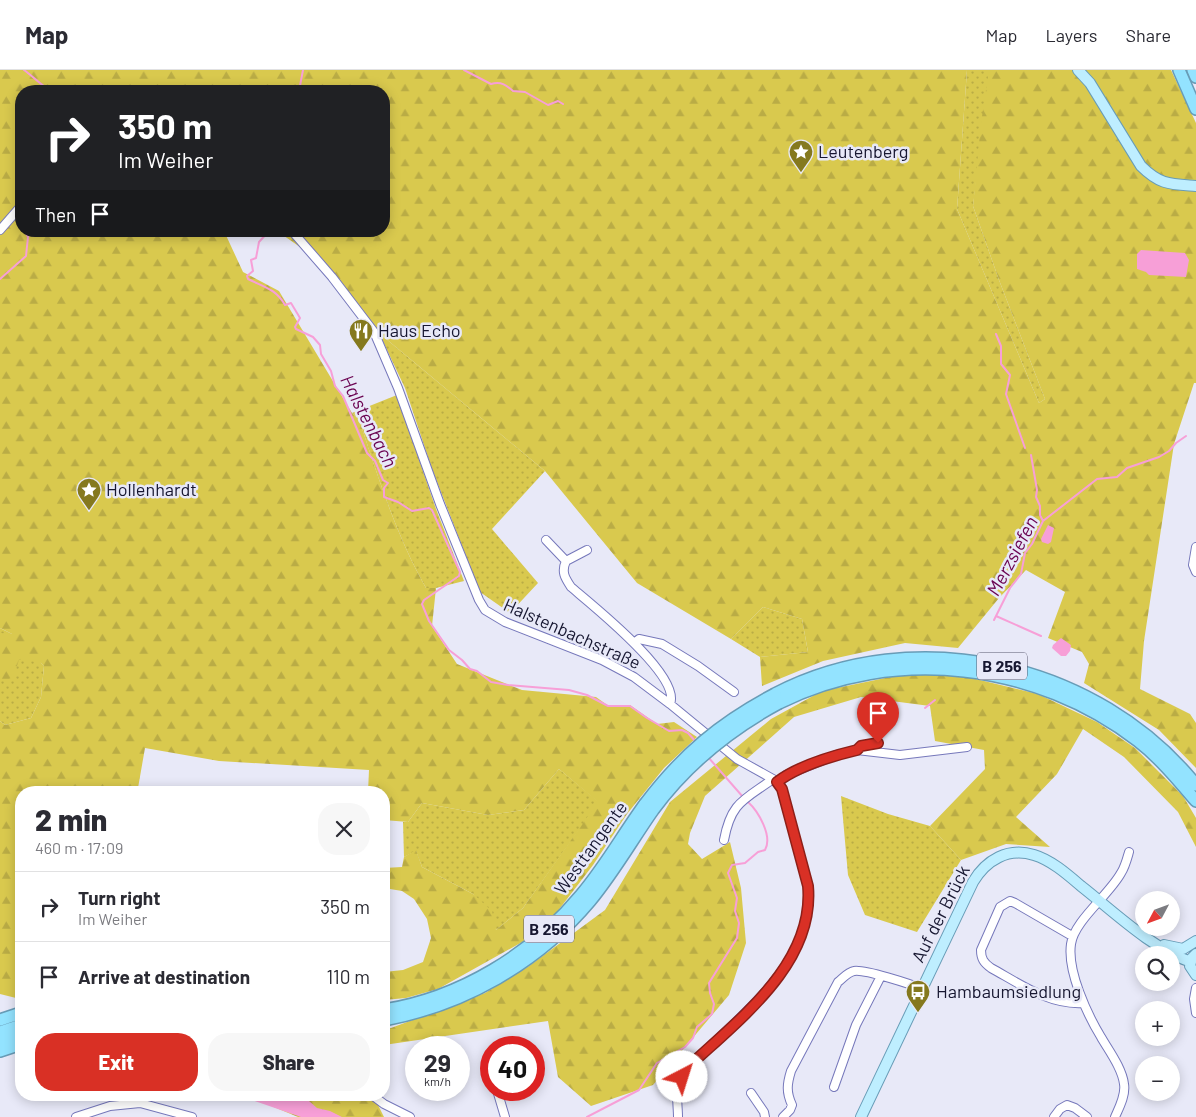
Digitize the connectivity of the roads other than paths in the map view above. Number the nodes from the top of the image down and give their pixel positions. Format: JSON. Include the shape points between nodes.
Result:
{"nodes":[{"id":1,"x":1078,"y":70,"type":"edge"},
{"id":2,"x":1179,"y":70,"type":"edge"},
{"id":3,"x":1193,"y":70,"type":"edge"},
{"id":4,"x":1196,"y":76,"type":"edge"},
{"id":5,"x":1196,"y":109,"type":"edge"},
{"id":6,"x":1196,"y":186,"type":"edge"},
{"id":7,"x":15,"y":213,"type":"edge"},
{"id":8,"x":0,"y":230,"type":"edge"},
{"id":9,"x":297,"y":237,"type":"edge"},
{"id":10,"x":546,"y":540,"type":"dead end"},
{"id":11,"x":1196,"y":547,"type":"edge"},
{"id":12,"x":588,"y":550,"type":"dead end"},
{"id":13,"x":566,"y":561,"type":"junction"},
{"id":14,"x":1195,"y":569,"type":"edge"},
{"id":15,"x":634,"y":643,"type":"junction"},
{"id":16,"x":734,"y":692,"type":"dead end"},
{"id":17,"x":777,"y":699,"type":"junction"},
{"id":18,"x":670,"y":704,"type":"junction"},
{"id":19,"x":878,"y":743,"type":"dead end"},
{"id":20,"x":967,"y":747,"type":"dead end"},
{"id":21,"x":857,"y":750,"type":"junction"},
{"id":22,"x":775,"y":781,"type":"junction"},
{"id":23,"x":1196,"y":784,"type":"edge"},
{"id":24,"x":1196,"y":801,"type":"edge"},
{"id":25,"x":649,"y":807,"type":"junction"},
{"id":26,"x":724,"y":840,"type":"dead end"},
{"id":27,"x":1129,"y":852,"type":"dead end"},
{"id":28,"x":1100,"y":900,"type":"junction"},
{"id":29,"x":1072,"y":936,"type":"junction"},
{"id":30,"x":1196,"y":941,"type":"edge"},
{"id":31,"x":1154,"y":942,"type":"junction"},
{"id":32,"x":1193,"y":958,"type":"edge"},
{"id":33,"x":1196,"y":975,"type":"edge"},
{"id":34,"x":881,"y":976,"type":"junction"},
{"id":35,"x":1196,"y":988,"type":"edge"},
{"id":36,"x":922,"y":989,"type":"junction"},
{"id":37,"x":1083,"y":1003,"type":"junction"},
{"id":38,"x":390,"y":1009,"type":"edge"},
{"id":39,"x":1196,"y":1013,"type":"edge"},
{"id":40,"x":15,"y":1015,"type":"edge"},
{"id":41,"x":390,"y":1019,"type":"edge"},
{"id":42,"x":0,"y":1020,"type":"edge"},
{"id":43,"x":15,"y":1027,"type":"edge"},
{"id":44,"x":0,"y":1032,"type":"edge"},
{"id":45,"x":15,"y":1036,"type":"edge"},
{"id":46,"x":0,"y":1040,"type":"edge"},
{"id":47,"x":15,"y":1046,"type":"edge"},
{"id":48,"x":0,"y":1051,"type":"edge"},
{"id":49,"x":834,"y":1087,"type":"dead end"},
{"id":50,"x":751,"y":1093,"type":"dead end"},
{"id":51,"x":380,"y":1101,"type":"edge"},
{"id":52,"x":500,"y":1101,"type":"edge"},
{"id":53,"x":76,"y":1117,"type":"edge"},
{"id":54,"x":192,"y":1117,"type":"edge"},
{"id":55,"x":410,"y":1117,"type":"edge"},
{"id":56,"x":505,"y":1117,"type":"edge"},
{"id":57,"x":678,"y":1117,"type":"edge"},
{"id":58,"x":765,"y":1117,"type":"edge"},
{"id":59,"x":783,"y":1117,"type":"edge"},
{"id":60,"x":862,"y":1117,"type":"edge"},
{"id":61,"x":1054,"y":1117,"type":"edge"},
{"id":62,"x":1087,"y":1117,"type":"edge"},
{"id":63,"x":1115,"y":1117,"type":"edge"}],
"edges":[{"from":1,"to":6,"type":"main road","via":[[1090,83],[1141,166],[1152,177],[1169,184]]},
{"from":2,"to":5,"type":"highway"},
{"from":3,"to":4,"type":"highway"},
{"from":7,"to":8,"type":"street"},
{"from":9,"to":18,"type":"street","name":"Halstenbachstraße","via":[[374,332],[485,610],[505,622],[618,667]]},
{"from":10,"to":13,"type":"street"},
{"from":11,"to":14,"type":"street"},
{"from":12,"to":13,"type":"street"},
{"from":13,"to":15,"type":"street","via":[[564,577],[571,587]]},
{"from":15,"to":16,"type":"street","via":[[639,639],[662,644]]},
{"from":15,"to":18,"type":"street","via":[[669,685],[673,698]]},
{"from":17,"to":23,"type":"highway","number":"B 256","via":[[800,682],[848,668],[899,659],[964,660],[1007,667],[1068,687],[1122,717],[1167,752]]},
{"from":17,"to":24,"type":"highway","number":"B 256","via":[[878,672],[949,669],[999,676],[1046,689],[1095,712],[1147,748]]},
{"from":17,"to":25,"type":"highway","number":"B 256","bridge":true,"via":[[730,720],[710,735],[672,771]]},
{"from":18,"to":22,"type":"street","name":"Halstenbachstraße","via":[[737,759]]},
{"from":19,"to":21,"type":"street","via":[[861,746]]},
{"from":20,"to":21,"type":"street","via":[[900,754]]},
{"from":21,"to":22,"type":"street","via":[[836,755]]},
{"from":22,"to":26,"type":"street","via":[[737,805],[728,822]]},
{"from":22,"to":57,"type":"street","via":[[782,789],[808,886],[805,928],[786,967],[767,992],[687,1068],[678,1088]]},
{"from":25,"to":38,"type":"highway","name":"Westtangente","number":"B 256","via":[[580,896],[526,948],[457,988]]},
{"from":25,"to":41,"type":"highway","name":"Westtangente","number":"B 256","via":[[605,882],[553,939],[528,958],[467,994],[422,1011]]},
{"from":27,"to":28,"type":"street","via":[[1121,874]]},
{"from":28,"to":29,"type":"street"},
{"from":28,"to":31,"type":"main road","name":"Auf der Brück"},
{"from":28,"to":36,"type":"main road","name":"Auf der Brück","via":[[1067,874],[1035,855],[1014,853],[994,859],[973,882]]},
{"from":29,"to":37,"type":"street","via":[[1070,955]]},
{"from":29,"to":37,"type":"street","via":[[1010,901],[1000,908],[981,950],[981,957],[991,968],[1045,997],[1057,1002]]},
{"from":30,"to":31,"type":"main road","via":[[1178,949]]},
{"from":31,"to":32,"type":"main road","name":"Auf der Brück","via":[[1171,954]]},
{"from":32,"to":33,"type":"main road","via":[[1192,970]]},
{"from":34,"to":36,"type":"street"},
{"from":34,"to":49,"type":"street","via":[[856,1025]]},
{"from":34,"to":59,"type":"street","via":[[855,971],[838,982],[787,1083],[787,1095],[792,1105]]},
{"from":35,"to":39,"type":"street"},
{"from":36,"to":60,"type":"main road","name":"Auf der Brück"},
{"from":37,"to":63,"type":"street","via":[[1123,1078],[1125,1087]]},
{"from":40,"to":42,"type":"highway"},
{"from":43,"to":44,"type":"highway"},
{"from":45,"to":46,"type":"highway"},
{"from":47,"to":48,"type":"highway"},
{"from":50,"to":58,"type":"street"},
{"from":51,"to":55,"type":"street"},
{"from":52,"to":56,"type":"street"},
{"from":53,"to":54,"type":"street","via":[[110,1106],[140,1103]]},
{"from":61,"to":62,"type":"street","via":[[1067,1105]]}]}
